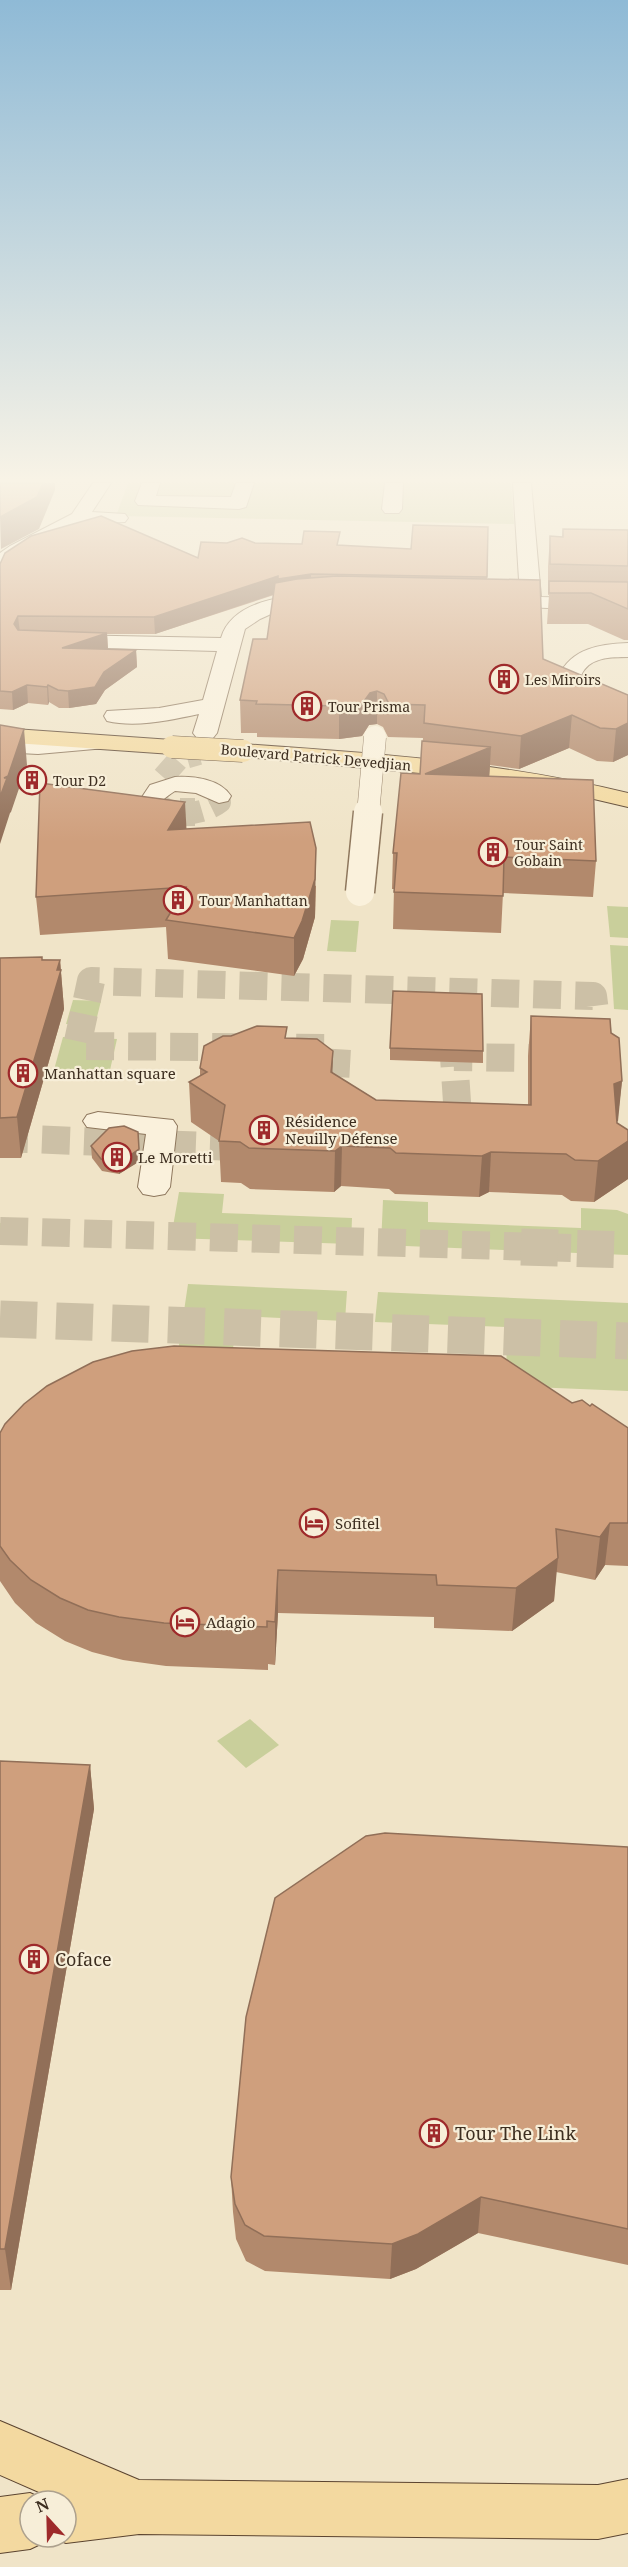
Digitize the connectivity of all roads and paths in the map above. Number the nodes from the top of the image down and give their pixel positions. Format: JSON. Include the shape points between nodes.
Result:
{"nodes":[{"id":1,"x":290,"y":603,"type":"edge"},
{"id":2,"x":557,"y":603,"type":"edge"},
{"id":3,"x":628,"y":605,"type":"edge"},
{"id":4,"x":40,"y":640,"type":"edge"},
{"id":5,"x":229,"y":645,"type":"junction"},
{"id":6,"x":628,"y":650,"type":"edge"},
{"id":7,"x":213,"y":705,"type":"junction"},
{"id":8,"x":628,"y":708,"type":"edge"},
{"id":9,"x":114,"y":716,"type":"dead end"},
{"id":10,"x":205,"y":733,"type":"dead end"},
{"id":11,"x":0,"y":735,"type":"edge"},
{"id":12,"x":375,"y":737,"type":"dead end"},
{"id":13,"x":103,"y":743,"type":"junction"},
{"id":14,"x":0,"y":745,"type":"edge"},
{"id":15,"x":208,"y":787,"type":"dead end"},
{"id":16,"x":160,"y":788,"type":"dead end"},
{"id":17,"x":627,"y":801,"type":"edge"},
{"id":18,"x":360,"y":892,"type":"dead end"},
{"id":19,"x":98,"y":1121,"type":"dead end"},
{"id":20,"x":154,"y":1186,"type":"dead end"},
{"id":21,"x":0,"y":2448,"type":"edge"},
{"id":22,"x":628,"y":2506,"type":"edge"},
{"id":23,"x":139,"y":2507,"type":"junction"},
{"id":24,"x":78,"y":2515,"type":"edge"},
{"id":25,"x":18,"y":2523,"type":"edge"},
{"id":26,"x":0,"y":2525,"type":"edge"}],
"edges":[{"from":1,"to":5,"type":"street","via":[[242,620]]},
{"from":2,"to":3,"type":"street"},
{"from":4,"to":5,"type":"street"},
{"from":5,"to":7,"type":"street"},
{"from":6,"to":8,"type":"street","via":[[585,659],[570,676],[576,688],[586,695]]},
{"from":7,"to":9,"type":"street","via":[[159,715]]},
{"from":7,"to":10,"type":"street"},
{"from":11,"to":13,"type":"main road","name":"Boulevard Patrick Devedjian"},
{"from":12,"to":18,"type":"street","bridge":true},
{"from":13,"to":14,"type":"street"},
{"from":13,"to":17,"type":"main road","name":"Boulevard Patrick Devedjian","bridge":true,"via":[[376,761],[577,787]]},
{"from":15,"to":16,"type":"street","via":[[183,784]]},
{"from":19,"to":20,"type":"street","via":[[162,1126]]},
{"from":21,"to":23,"type":"main road"},
{"from":22,"to":23,"type":"main road","via":[[598,2512]]},
{"from":23,"to":24,"type":"main road"},
{"from":25,"to":26,"type":"main road"}]}
